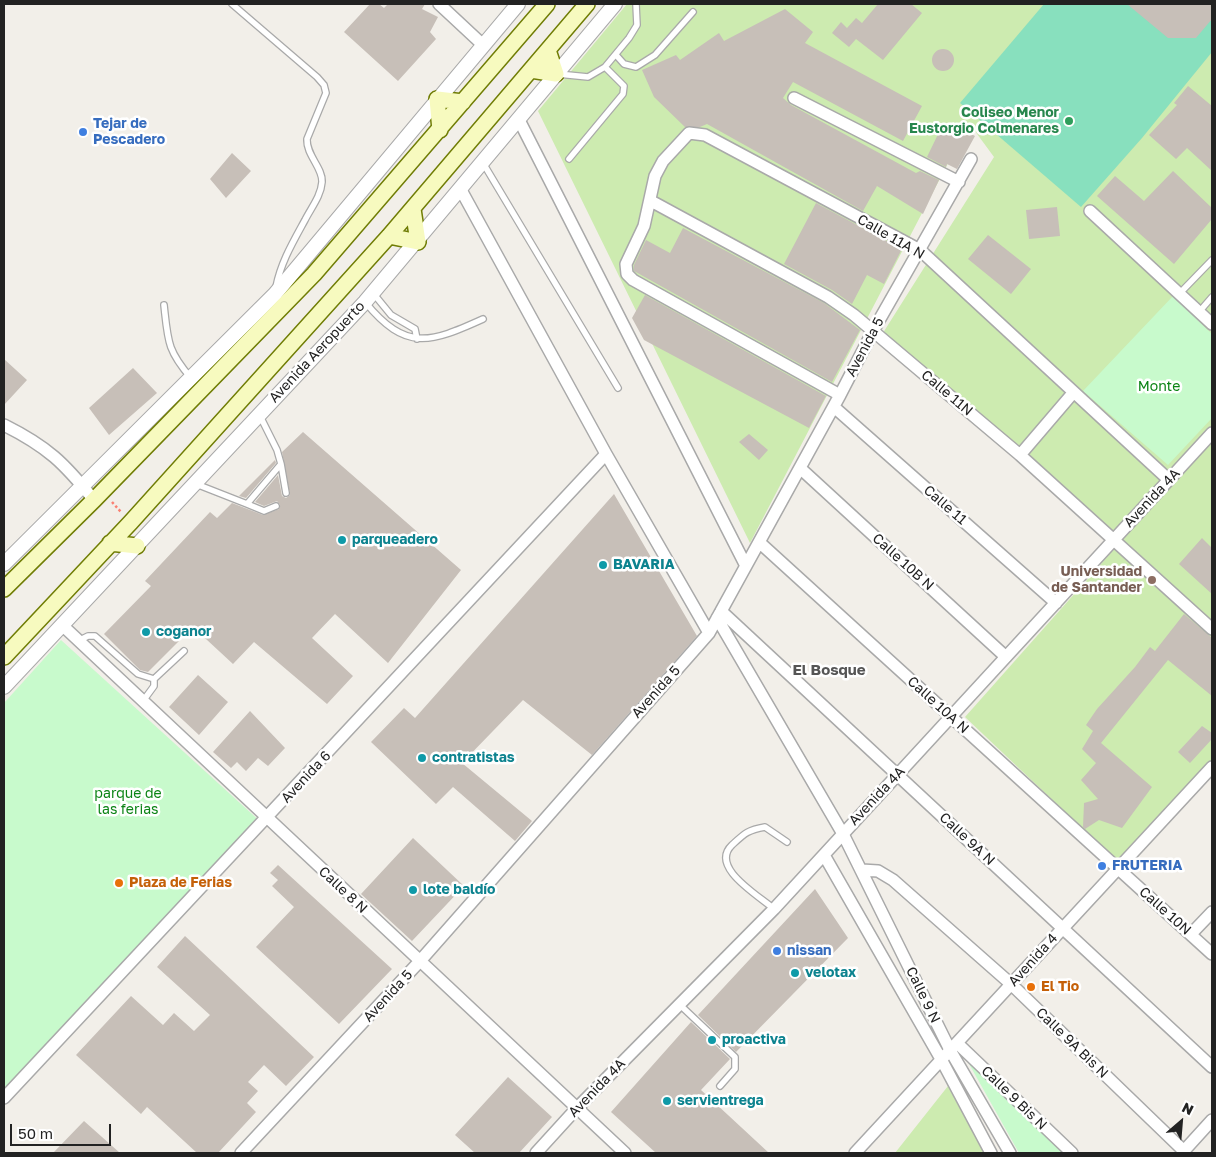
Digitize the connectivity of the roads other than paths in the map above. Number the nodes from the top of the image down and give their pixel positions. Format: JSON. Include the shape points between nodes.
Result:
{"nodes":[{"id":1,"x":232,"y":4,"type":"edge"},
{"id":2,"x":439,"y":4,"type":"edge"},
{"id":3,"x":518,"y":4,"type":"edge"},
{"id":4,"x":547,"y":4,"type":"edge"},
{"id":5,"x":587,"y":4,"type":"edge"},
{"id":6,"x":615,"y":4,"type":"edge"},
{"id":7,"x":636,"y":4,"type":"edge"},
{"id":8,"x":693,"y":12,"type":"dead end"},
{"id":9,"x":483,"y":44,"type":"junction"},
{"id":10,"x":548,"y":50,"type":"junction"},
{"id":11,"x":616,"y":55,"type":"junction"},
{"id":12,"x":605,"y":67,"type":"junction"},
{"id":13,"x":531,"y":70,"type":"junction"},
{"id":14,"x":556,"y":74,"type":"junction"},
{"id":15,"x":794,"y":98,"type":"dead end"},
{"id":16,"x":437,"y":99,"type":"junction"},
{"id":17,"x":463,"y":102,"type":"junction"},
{"id":18,"x":519,"y":120,"type":"junction"},
{"id":19,"x":440,"y":130,"type":"junction"},
{"id":20,"x":569,"y":159,"type":"dead end"},
{"id":21,"x":971,"y":159,"type":"dead end"},
{"id":22,"x":483,"y":163,"type":"junction"},
{"id":23,"x":959,"y":182,"type":"junction"},
{"id":24,"x":461,"y":190,"type":"junction"},
{"id":25,"x":651,"y":201,"type":"junction"},
{"id":26,"x":413,"y":209,"type":"junction"},
{"id":27,"x":1090,"y":211,"type":"dead end"},
{"id":28,"x":389,"y":236,"type":"junction"},
{"id":29,"x":418,"y":242,"type":"junction"},
{"id":30,"x":920,"y":250,"type":"junction"},
{"id":31,"x":1212,"y":260,"type":"edge"},
{"id":32,"x":275,"y":294,"type":"junction"},
{"id":33,"x":1180,"y":294,"type":"junction"},
{"id":34,"x":369,"y":297,"type":"junction"},
{"id":35,"x":1212,"y":297,"type":"edge"},
{"id":36,"x":164,"y":305,"type":"dead end"},
{"id":37,"x":1199,"y":312,"type":"junction"},
{"id":38,"x":483,"y":319,"type":"dead end"},
{"id":39,"x":1212,"y":324,"type":"edge"},
{"id":40,"x":873,"y":331,"type":"junction"},
{"id":41,"x":417,"y":340,"type":"junction"},
{"id":42,"x":191,"y":378,"type":"junction"},
{"id":43,"x":618,"y":388,"type":"dead end"},
{"id":44,"x":1073,"y":393,"type":"junction"},
{"id":45,"x":840,"y":395,"type":"junction"},
{"id":46,"x":834,"y":407,"type":"junction"},
{"id":47,"x":259,"y":414,"type":"junction"},
{"id":48,"x":4,"y":425,"type":"edge"},
{"id":49,"x":1212,"y":433,"type":"edge"},
{"id":50,"x":606,"y":454,"type":"junction"},
{"id":51,"x":1020,"y":454,"type":"junction"},
{"id":52,"x":281,"y":464,"type":"junction"},
{"id":53,"x":800,"y":468,"type":"junction"},
{"id":54,"x":1169,"y":480,"type":"junction"},
{"id":55,"x":194,"y":483,"type":"junction"},
{"id":56,"x":83,"y":486,"type":"junction"},
{"id":57,"x":286,"y":493,"type":"dead end"},
{"id":58,"x":101,"y":499,"type":"junction"},
{"id":59,"x":248,"y":504,"type":"junction"},
{"id":60,"x":276,"y":506,"type":"dead end"},
{"id":61,"x":1114,"y":540,"type":"junction"},
{"id":62,"x":759,"y":542,"type":"junction"},
{"id":63,"x":110,"y":543,"type":"junction"},
{"id":64,"x":136,"y":546,"type":"junction"},
{"id":65,"x":4,"y":564,"type":"edge"},
{"id":66,"x":746,"y":566,"type":"junction"},
{"id":67,"x":4,"y":589,"type":"edge"},
{"id":68,"x":1056,"y":603,"type":"junction"},
{"id":69,"x":719,"y":614,"type":"junction"},
{"id":70,"x":62,"y":625,"type":"junction"},
{"id":71,"x":1212,"y":629,"type":"edge"},
{"id":72,"x":709,"y":633,"type":"junction"},
{"id":73,"x":78,"y":641,"type":"junction"},
{"id":74,"x":184,"y":651,"type":"dead end"},
{"id":75,"x":1006,"y":657,"type":"junction"},
{"id":76,"x":4,"y":658,"type":"edge"},
{"id":77,"x":154,"y":679,"type":"junction"},
{"id":78,"x":4,"y":687,"type":"edge"},
{"id":79,"x":144,"y":700,"type":"junction"},
{"id":80,"x":951,"y":717,"type":"junction"},
{"id":81,"x":1212,"y":766,"type":"edge"},
{"id":82,"x":897,"y":775,"type":"junction"},
{"id":83,"x":267,"y":818,"type":"junction"},
{"id":84,"x":843,"y":834,"type":"junction"},
{"id":85,"x":787,"y":842,"type":"dead end"},
{"id":86,"x":824,"y":855,"type":"junction"},
{"id":87,"x":1118,"y":868,"type":"junction"},
{"id":88,"x":862,"y":870,"type":"junction"},
{"id":89,"x":774,"y":909,"type":"junction"},
{"id":90,"x":1212,"y":912,"type":"edge"},
{"id":91,"x":1062,"y":928,"type":"junction"},
{"id":92,"x":1191,"y":934,"type":"junction"},
{"id":93,"x":1212,"y":954,"type":"edge"},
{"id":94,"x":420,"y":961,"type":"junction"},
{"id":95,"x":1011,"y":984,"type":"junction"},
{"id":96,"x":679,"y":1004,"type":"junction"},
{"id":97,"x":954,"y":1046,"type":"junction"},
{"id":98,"x":941,"y":1059,"type":"junction"},
{"id":99,"x":1212,"y":1067,"type":"edge"},
{"id":100,"x":720,"y":1086,"type":"dead end"},
{"id":101,"x":4,"y":1098,"type":"edge"},
{"id":102,"x":577,"y":1108,"type":"junction"},
{"id":103,"x":1212,"y":1120,"type":"edge"},
{"id":104,"x":1183,"y":1152,"type":"edge"},
{"id":105,"x":240,"y":1153,"type":"edge"},
{"id":106,"x":536,"y":1153,"type":"edge"},
{"id":107,"x":625,"y":1153,"type":"edge"},
{"id":108,"x":855,"y":1153,"type":"edge"},
{"id":109,"x":991,"y":1153,"type":"edge"},
{"id":110,"x":1010,"y":1153,"type":"edge"},
{"id":111,"x":1072,"y":1153,"type":"edge"}],
"edges":[{"from":1,"to":32,"type":"lane","via":[[317,78],[326,93],[306,140],[306,147],[322,180],[320,192],[280,270]]},
{"from":2,"to":9,"type":"street"},
{"from":3,"to":9,"type":"street"},
{"from":4,"to":17,"type":"main road"},
{"from":5,"to":10,"type":"main road","name":"Avenida Aeropuerto"},
{"from":6,"to":14,"type":"street","name":"Avenida Aeropuerto"},
{"from":7,"to":11,"type":"lane","via":[[636,25]]},
{"from":8,"to":11,"type":"lane","via":[[655,54],[636,67],[624,64]]},
{"from":9,"to":16,"type":"street"},
{"from":10,"to":13,"type":"main road","name":"Avenida Aeropuerto"},
{"from":10,"to":14,"type":"main road"},
{"from":11,"to":12,"type":"lane"},
{"from":12,"to":14,"type":"lane","via":[[588,77]]},
{"from":12,"to":20,"type":"lane","via":[[624,86],[623,94]]},
{"from":13,"to":14,"type":"main road"},
{"from":13,"to":26,"type":"main road","name":"Avenida Aeropuerto"},
{"from":14,"to":18,"type":"street","name":"Avenida Aeropuerto"},
{"from":15,"to":23,"type":"street"},
{"from":16,"to":17,"type":"main road"},
{"from":16,"to":19,"type":"main road"},
{"from":16,"to":32,"type":"street"},
{"from":17,"to":19,"type":"main road"},
{"from":18,"to":22,"type":"street","name":"Avenida Aeropuerto"},
{"from":18,"to":66,"type":"street"},
{"from":19,"to":58,"type":"main road","via":[[314,274]]},
{"from":21,"to":23,"type":"street","name":"Avenida 5"},
{"from":22,"to":24,"type":"street","name":"Avenida Aeropuerto"},
{"from":22,"to":43,"type":"lane"},
{"from":23,"to":30,"type":"street","name":"Avenida 5"},
{"from":24,"to":29,"type":"street","name":"Avenida Aeropuerto"},
{"from":24,"to":50,"type":"street"},
{"from":25,"to":30,"type":"street","name":"Calle 11A N","via":[[655,176],[663,161],[689,133],[698,132]]},
{"from":25,"to":40,"type":"street","name":"Calle 11N","via":[[828,296]]},
{"from":25,"to":45,"type":"street","name":"Calle 11A N","via":[[644,226],[626,264],[627,274]]},
{"from":26,"to":28,"type":"main road","name":"Avenida Aeropuerto"},
{"from":26,"to":29,"type":"main road"},
{"from":27,"to":33,"type":"street"},
{"from":28,"to":29,"type":"main road"},
{"from":28,"to":63,"type":"main road","name":"Avenida Aeropuerto"},
{"from":29,"to":34,"type":"street","name":"Avenida Aeropuerto"},
{"from":30,"to":40,"type":"street","name":"Avenida 5"},
{"from":30,"to":44,"type":"street","name":"Calle 11A N"},
{"from":31,"to":33,"type":"lane"},
{"from":32,"to":42,"type":"street"},
{"from":33,"to":37,"type":"street"},
{"from":34,"to":41,"type":"lane","via":[[384,323]]},
{"from":34,"to":41,"type":"lane","via":[[415,329]]},
{"from":34,"to":47,"type":"street","name":"Avenida Aeropuerto"},
{"from":35,"to":37,"type":"lane"},
{"from":36,"to":42,"type":"lane","via":[[168,342]]},
{"from":37,"to":39,"type":"street"},
{"from":38,"to":41,"type":"lane","via":[[443,337]]},
{"from":40,"to":45,"type":"street","name":"Avenida 5"},
{"from":40,"to":51,"type":"street","name":"Calle 11N"},
{"from":42,"to":56,"type":"street"},
{"from":44,"to":51,"type":"street"},
{"from":44,"to":54,"type":"street","name":"Calle 11A N"},
{"from":45,"to":46,"type":"street","name":"Avenida 5"},
{"from":46,"to":53,"type":"street","name":"Avenida 5"},
{"from":46,"to":68,"type":"street","name":"Calle 11"},
{"from":47,"to":52,"type":"lane"},
{"from":47,"to":55,"type":"street","name":"Avenida Aeropuerto"},
{"from":48,"to":56,"type":"street","via":[[58,458]]},
{"from":49,"to":54,"type":"street","name":"Avenida 4A"},
{"from":50,"to":72,"type":"street"},
{"from":50,"to":83,"type":"street","name":"Avenida 6"},
{"from":51,"to":61,"type":"street","name":"Calle 11N"},
{"from":52,"to":57,"type":"lane"},
{"from":52,"to":59,"type":"lane"},
{"from":53,"to":62,"type":"street","name":"Avenida 5"},
{"from":53,"to":75,"type":"street","name":"Calle 10B N"},
{"from":54,"to":61,"type":"street","name":"Avenida 4A"},
{"from":55,"to":59,"type":"lane"},
{"from":55,"to":64,"type":"street","name":"Avenida Aeropuerto"},
{"from":56,"to":58,"type":"street"},
{"from":56,"to":65,"type":"street"},
{"from":58,"to":67,"type":"main road"},
{"from":59,"to":60,"type":"lane","via":[[264,511]]},
{"from":61,"to":68,"type":"street","name":"Avenida 4A"},
{"from":61,"to":71,"type":"street","name":"Calle 11N"},
{"from":62,"to":66,"type":"street","name":"Avenida 5"},
{"from":62,"to":80,"type":"street","name":"Calle 10A N"},
{"from":63,"to":64,"type":"main road"},
{"from":63,"to":76,"type":"main road","name":"Avenida Aeropuerto"},
{"from":64,"to":70,"type":"street","name":"Avenida Aeropuerto"},
{"from":66,"to":69,"type":"street","name":"Avenida 5"},
{"from":68,"to":75,"type":"street","name":"Avenida 4A"},
{"from":69,"to":72,"type":"street","name":"Avenida 5"},
{"from":69,"to":82,"type":"street","name":"Calle 9A N"},
{"from":69,"to":84,"type":"street","name":"Calle 9 N"},
{"from":70,"to":73,"type":"street","name":"Calle 8 N"},
{"from":70,"to":78,"type":"street","name":"Avenida Aeropuerto"},
{"from":72,"to":94,"type":"street","name":"Avenida 5"},
{"from":73,"to":77,"type":"lane","via":[[95,636],[138,674]]},
{"from":73,"to":79,"type":"street","name":"Calle 8 N"},
{"from":74,"to":77,"type":"lane"},
{"from":75,"to":80,"type":"street","name":"Avenida 4A"},
{"from":77,"to":79,"type":"lane","via":[[154,686]]},
{"from":79,"to":83,"type":"street","name":"Calle 8 N"},
{"from":80,"to":82,"type":"street","name":"Avenida 4A"},
{"from":80,"to":87,"type":"street","name":"Calle 10A N"},
{"from":81,"to":87,"type":"street","name":"Avenida 4"},
{"from":82,"to":84,"type":"street","name":"Avenida 4A"},
{"from":82,"to":91,"type":"street","name":"Calle 9A N"},
{"from":83,"to":94,"type":"street","name":"Calle 8 N"},
{"from":83,"to":101,"type":"street","name":"Avenida 6"},
{"from":84,"to":86,"type":"street","name":"Avenida 4A"},
{"from":84,"to":88,"type":"street","name":"Calle 9 N"},
{"from":85,"to":89,"type":"lane","via":[[765,827],[747,830],[727,850],[725,858],[728,871]]},
{"from":86,"to":89,"type":"street","name":"Avenida 4A"},
{"from":86,"to":98,"type":"street","name":"Calle 9 N"},
{"from":87,"to":91,"type":"street","name":"Avenida 4"},
{"from":87,"to":92,"type":"street","name":"Calle 10N"},
{"from":88,"to":95,"type":"street","name":"Calle 9A Bis N","via":[[885,874]]},
{"from":88,"to":97,"type":"street","name":"Calle 9 N"},
{"from":89,"to":96,"type":"street","name":"Avenida 4A"},
{"from":90,"to":92,"type":"street"},
{"from":91,"to":95,"type":"street","name":"Avenida 4"},
{"from":91,"to":99,"type":"street","name":"Calle 9A N"},
{"from":92,"to":93,"type":"street","name":"Calle 10N"},
{"from":94,"to":102,"type":"street","name":"Calle 8 N"},
{"from":94,"to":105,"type":"street","name":"Avenida 5"},
{"from":95,"to":97,"type":"street","name":"Avenida 4"},
{"from":95,"to":104,"type":"street","name":"Calle 9A Bis N"},
{"from":96,"to":100,"type":"lane","via":[[735,1057],[735,1069]]},
{"from":96,"to":102,"type":"street","name":"Avenida 4A"},
{"from":97,"to":98,"type":"street","name":"Avenida 4"},
{"from":97,"to":110,"type":"street","name":"Calle 9 N"},
{"from":97,"to":111,"type":"street","name":"Calle 9 Bis N"},
{"from":98,"to":108,"type":"street","name":"Avenida 4"},
{"from":98,"to":109,"type":"street","name":"Calle 9 N"},
{"from":102,"to":106,"type":"street","name":"Avenida 4A"},
{"from":102,"to":107,"type":"street","name":"Calle 8 N"},
{"from":103,"to":104,"type":"street"}]}
